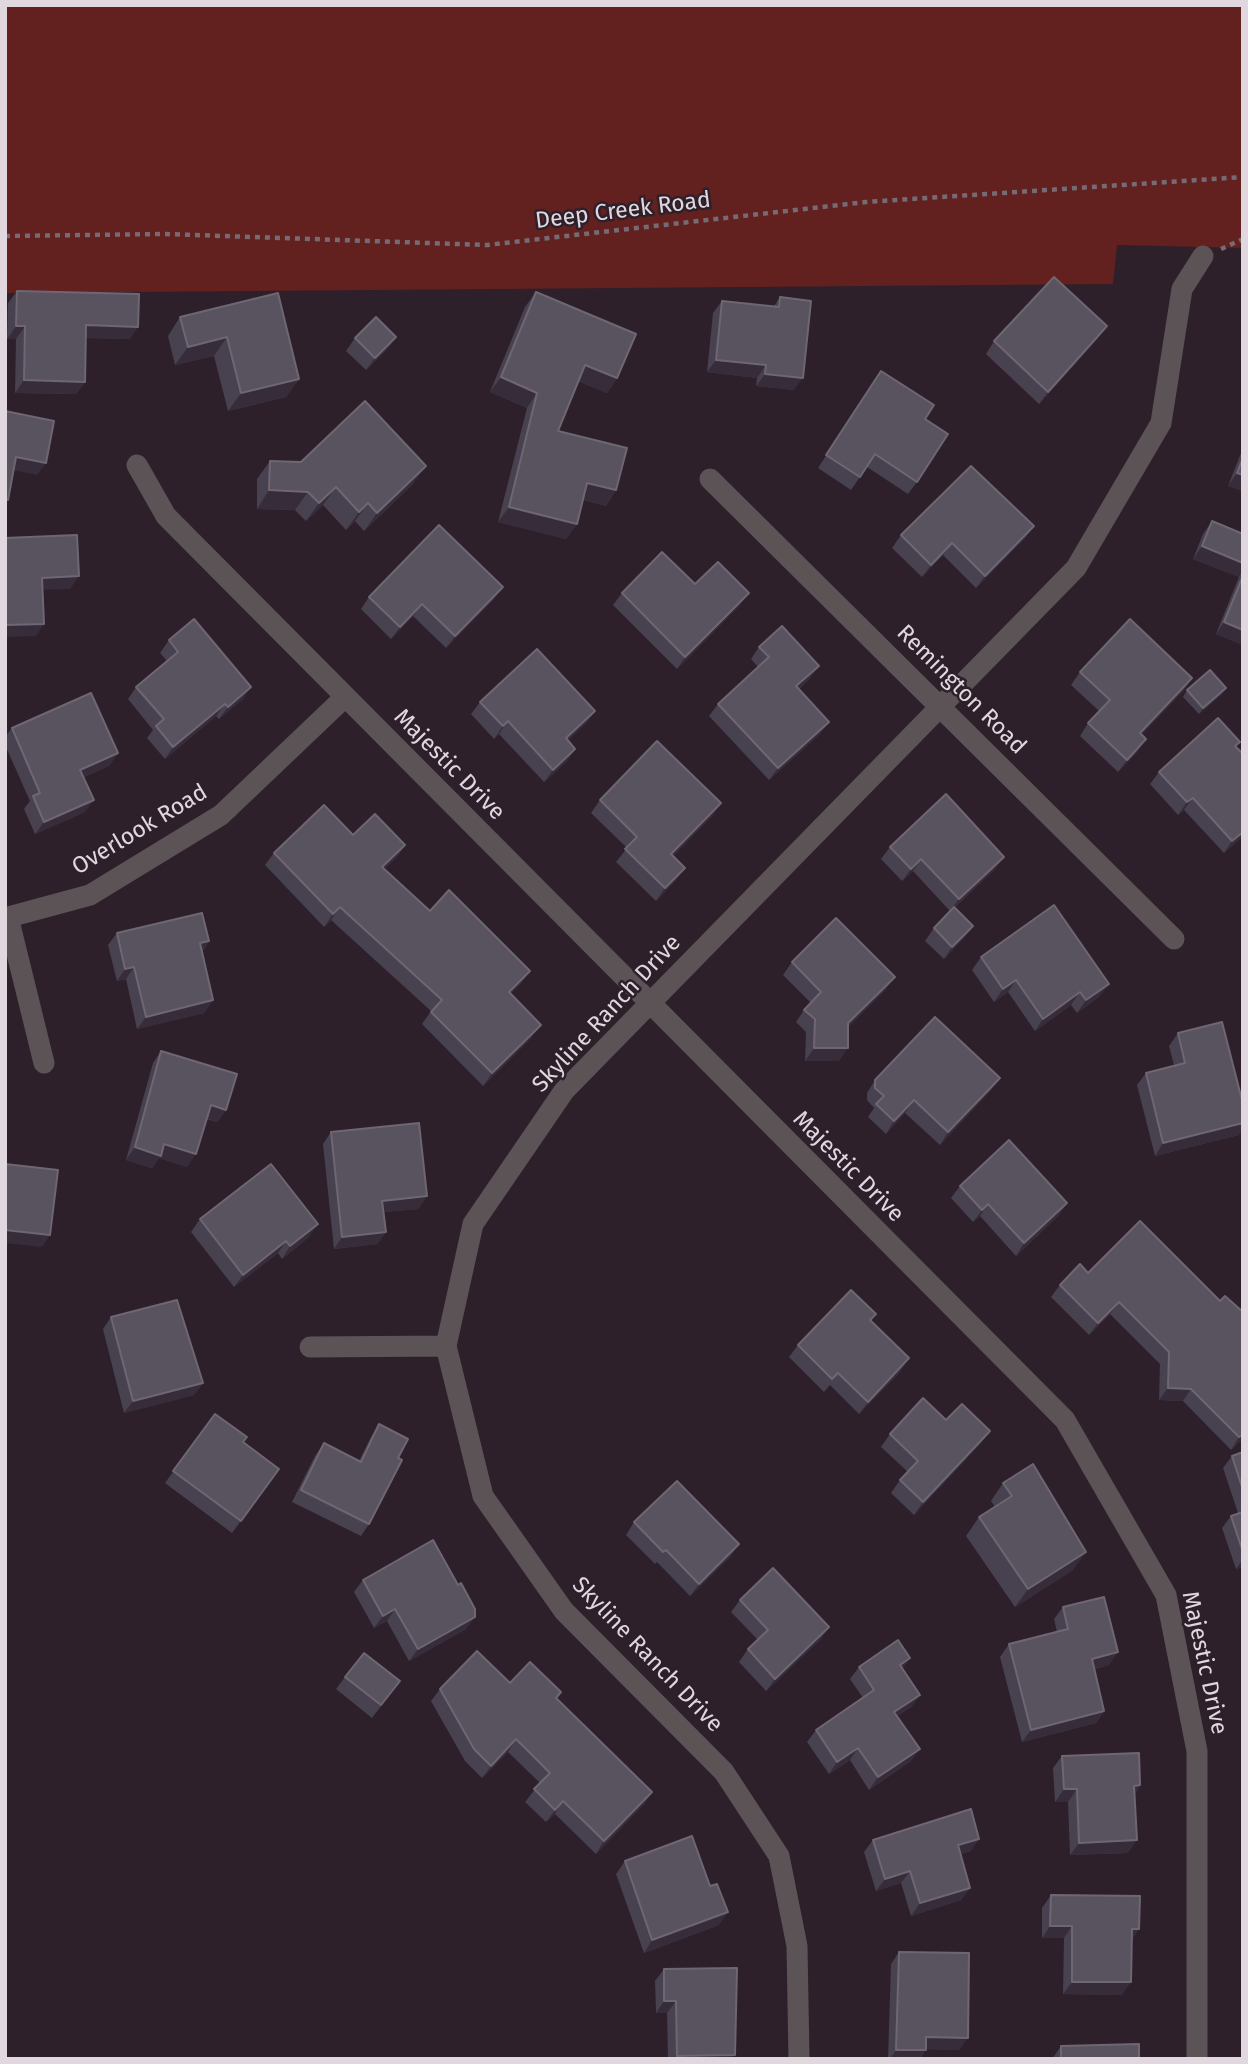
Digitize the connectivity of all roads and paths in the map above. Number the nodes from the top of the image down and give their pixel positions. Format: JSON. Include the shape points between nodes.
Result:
{"nodes":[{"id":1,"x":1243,"y":177,"type":"edge"},
{"id":2,"x":5,"y":236,"type":"edge"},
{"id":3,"x":1203,"y":256,"type":"dead end"},
{"id":4,"x":137,"y":465,"type":"dead end"},
{"id":5,"x":710,"y":479,"type":"dead end"},
{"id":6,"x":345,"y":697,"type":"junction"},
{"id":7,"x":941,"y":706,"type":"junction"},
{"id":8,"x":7,"y":918,"type":"edge"},
{"id":9,"x":1174,"y":939,"type":"dead end"},
{"id":10,"x":649,"y":1004,"type":"junction"},
{"id":11,"x":44,"y":1063,"type":"dead end"},
{"id":12,"x":446,"y":1346,"type":"junction"},
{"id":13,"x":310,"y":1347,"type":"dead end"},
{"id":14,"x":799,"y":2059,"type":"edge"},
{"id":15,"x":1198,"y":2059,"type":"edge"}],
"edges":[{"from":1,"to":2,"type":"path","name":"Deep Creek Road","via":[[866,202],[487,245],[165,234]]},
{"from":3,"to":7,"type":"street","name":"Skyline Ranch Drive","via":[[1182,289],[1161,423],[1135,468],[1076,568]]},
{"from":4,"to":6,"type":"street","name":"Majestic Drive","via":[[166,516]]},
{"from":5,"to":7,"type":"street","name":"Remington Road"},
{"from":6,"to":8,"type":"street","name":"Overlook Road","via":[[221,815],[90,895]]},
{"from":6,"to":10,"type":"street","name":"Majestic Drive"},
{"from":7,"to":9,"type":"street","name":"Remington Road"},
{"from":7,"to":10,"type":"street","name":"Skyline Ranch Drive"},
{"from":8,"to":11,"type":"street"},
{"from":10,"to":12,"type":"street","name":"Skyline Ranch Drive","via":[[564,1091],[473,1224]]},
{"from":10,"to":15,"type":"street","name":"Majestic Drive","via":[[1065,1420],[1166,1595],[1197,1751]]},
{"from":12,"to":13,"type":"street"},
{"from":12,"to":14,"type":"street","name":"Skyline Ranch Drive","via":[[483,1496],[564,1611],[724,1772],[779,1856],[797,1946]]}]}
